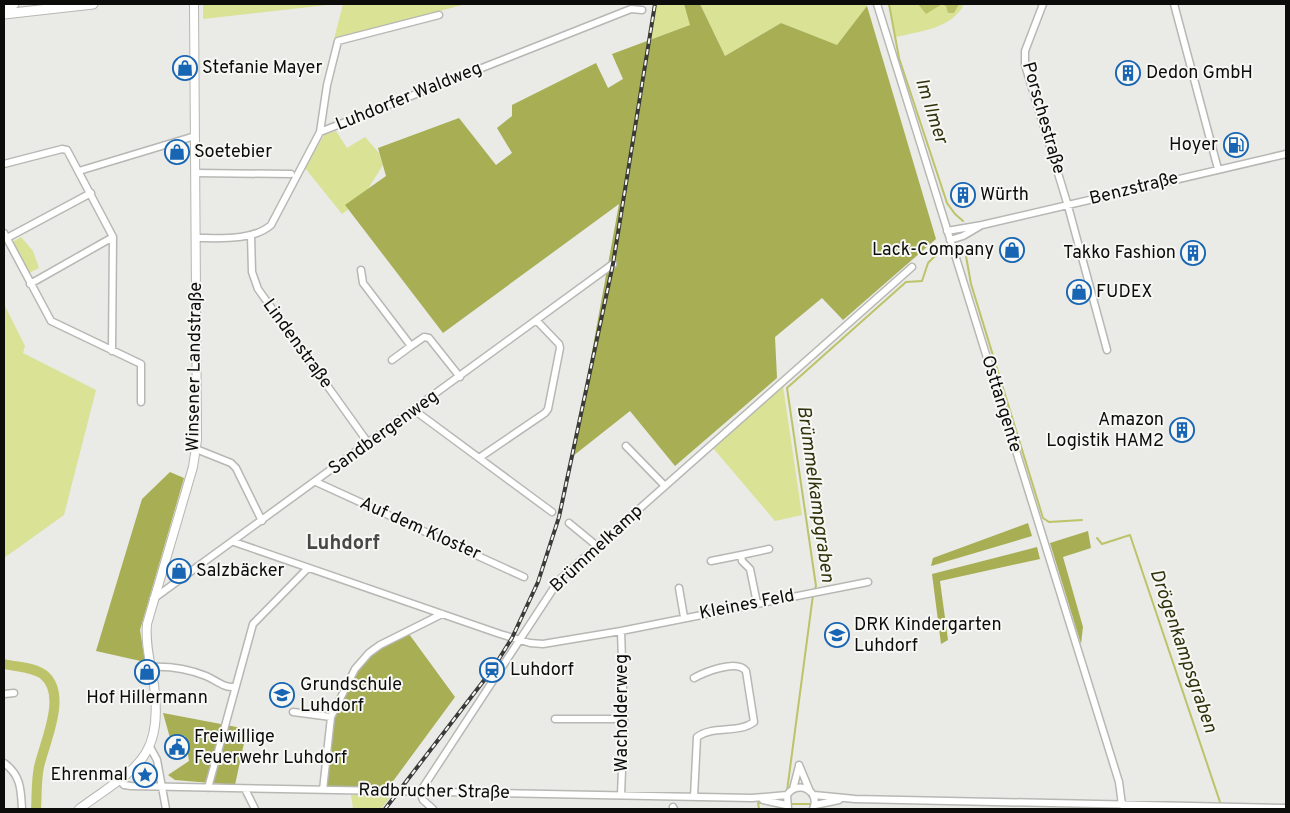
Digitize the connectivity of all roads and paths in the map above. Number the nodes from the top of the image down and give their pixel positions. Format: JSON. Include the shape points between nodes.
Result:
{"nodes":[{"id":1,"x":14,"y":4,"type":"edge"},
{"id":2,"x":93,"y":4,"type":"edge"},
{"id":3,"x":194,"y":4,"type":"edge"},
{"id":4,"x":877,"y":4,"type":"edge"},
{"id":5,"x":1043,"y":4,"type":"edge"},
{"id":6,"x":1174,"y":4,"type":"edge"},
{"id":7,"x":4,"y":5,"type":"edge"},
{"id":8,"x":642,"y":10,"type":"dead end"},
{"id":9,"x":4,"y":14,"type":"edge"},
{"id":10,"x":439,"y":15,"type":"dead end"},
{"id":11,"x":320,"y":132,"type":"junction"},
{"id":12,"x":195,"y":136,"type":"junction"},
{"id":13,"x":1286,"y":154,"type":"edge"},
{"id":14,"x":4,"y":164,"type":"edge"},
{"id":15,"x":1218,"y":169,"type":"junction"},
{"id":16,"x":79,"y":171,"type":"junction"},
{"id":17,"x":195,"y":172,"type":"junction"},
{"id":18,"x":291,"y":174,"type":"dead end"},
{"id":19,"x":91,"y":193,"type":"junction"},
{"id":20,"x":1068,"y":206,"type":"junction"},
{"id":21,"x":982,"y":225,"type":"junction"},
{"id":22,"x":947,"y":231,"type":"junction"},
{"id":23,"x":5,"y":235,"type":"edge"},
{"id":24,"x":251,"y":235,"type":"junction"},
{"id":25,"x":114,"y":237,"type":"junction"},
{"id":26,"x":196,"y":238,"type":"junction"},
{"id":27,"x":950,"y":240,"type":"junction"},
{"id":28,"x":613,"y":264,"type":"dead end"},
{"id":29,"x":912,"y":267,"type":"dead end"},
{"id":30,"x":361,"y":270,"type":"dead end"},
{"id":31,"x":30,"y":284,"type":"junction"},
{"id":32,"x":536,"y":321,"type":"junction"},
{"id":33,"x":411,"y":346,"type":"junction"},
{"id":34,"x":1107,"y":350,"type":"dead end"},
{"id":35,"x":112,"y":351,"type":"junction"},
{"id":36,"x":392,"y":360,"type":"dead end"},
{"id":37,"x":460,"y":377,"type":"junction"},
{"id":38,"x":141,"y":402,"type":"dead end"},
{"id":39,"x":414,"y":410,"type":"junction"},
{"id":40,"x":368,"y":444,"type":"junction"},
{"id":41,"x":626,"y":446,"type":"dead end"},
{"id":42,"x":196,"y":449,"type":"junction"},
{"id":43,"x":479,"y":458,"type":"junction"},
{"id":44,"x":316,"y":482,"type":"junction"},
{"id":45,"x":665,"y":486,"type":"junction"},
{"id":46,"x":552,"y":512,"type":"dead end"},
{"id":47,"x":262,"y":522,"type":"junction"},
{"id":48,"x":569,"y":523,"type":"dead end"},
{"id":49,"x":234,"y":542,"type":"junction"},
{"id":50,"x":597,"y":546,"type":"junction"},
{"id":51,"x":769,"y":549,"type":"dead end"},
{"id":52,"x":741,"y":555,"type":"junction"},
{"id":53,"x":711,"y":561,"type":"dead end"},
{"id":54,"x":308,"y":568,"type":"junction"},
{"id":55,"x":524,"y":576,"type":"dead end"},
{"id":56,"x":868,"y":582,"type":"dead end"},
{"id":57,"x":679,"y":588,"type":"dead end"},
{"id":58,"x":154,"y":600,"type":"junction"},
{"id":59,"x":757,"y":603,"type":"junction"},
{"id":60,"x":442,"y":614,"type":"junction"},
{"id":61,"x":684,"y":617,"type":"junction"},
{"id":62,"x":621,"y":631,"type":"junction"},
{"id":63,"x":520,"y":640,"type":"junction"},
{"id":64,"x":151,"y":667,"type":"junction"},
{"id":65,"x":694,"y":678,"type":"dead end"},
{"id":66,"x":234,"y":687,"type":"junction"},
{"id":67,"x":14,"y":693,"type":"dead end"},
{"id":68,"x":4,"y":694,"type":"edge"},
{"id":69,"x":292,"y":712,"type":"dead end"},
{"id":70,"x":331,"y":717,"type":"junction"},
{"id":71,"x":555,"y":719,"type":"dead end"},
{"id":72,"x":624,"y":719,"type":"junction"},
{"id":73,"x":150,"y":747,"type":"junction"},
{"id":74,"x":4,"y":763,"type":"edge"},
{"id":75,"x":119,"y":779,"type":"junction"},
{"id":76,"x":163,"y":787,"type":"junction"},
{"id":77,"x":208,"y":788,"type":"junction"},
{"id":78,"x":246,"y":789,"type":"junction"},
{"id":79,"x":794,"y":789,"type":"junction"},
{"id":80,"x":808,"y":789,"type":"junction"},
{"id":81,"x":323,"y":790,"type":"junction"},
{"id":82,"x":420,"y":792,"type":"junction"},
{"id":83,"x":814,"y":794,"type":"junction"},
{"id":84,"x":621,"y":795,"type":"junction"},
{"id":85,"x":787,"y":796,"type":"junction"},
{"id":86,"x":694,"y":797,"type":"junction"},
{"id":87,"x":752,"y":798,"type":"junction"},
{"id":88,"x":855,"y":798,"type":"junction"},
{"id":89,"x":1122,"y":805,"type":"junction"},
{"id":90,"x":787,"y":807,"type":"edge"},
{"id":91,"x":814,"y":807,"type":"edge"},
{"id":92,"x":1286,"y":808,"type":"edge"},
{"id":93,"x":22,"y":809,"type":"edge"},
{"id":94,"x":79,"y":809,"type":"edge"},
{"id":95,"x":166,"y":809,"type":"edge"},
{"id":96,"x":255,"y":809,"type":"edge"},
{"id":97,"x":433,"y":809,"type":"edge"}],
"edges":[{"from":1,"to":7,"type":"highway"},
{"from":2,"to":9,"type":"highway"},
{"from":3,"to":12,"type":"main road","name":"Winsener Landstraße"},
{"from":4,"to":22,"type":"street","name":"Osttangente"},
{"from":5,"to":20,"type":"street","name":"Porschestraße","via":[[1024,57]]},
{"from":6,"to":15,"type":"street"},
{"from":8,"to":11,"type":"street","name":"Luhdorfer Waldweg","via":[[631,9]]},
{"from":10,"to":11,"type":"street","via":[[338,41]]},
{"from":11,"to":24,"type":"street","name":"Luhdorfer Waldweg","via":[[271,225],[263,232]]},
{"from":12,"to":16,"type":"street"},
{"from":12,"to":17,"type":"main road","name":"Winsener Landstraße"},
{"from":13,"to":15,"type":"street","name":"Benzstraße"},
{"from":14,"to":16,"type":"street","via":[[62,149],[67,150]]},
{"from":15,"to":20,"type":"street","name":"Benzstraße"},
{"from":16,"to":19,"type":"street"},
{"from":17,"to":18,"type":"street"},
{"from":17,"to":26,"type":"main road","name":"Winsener Landstraße"},
{"from":19,"to":23,"type":"street"},
{"from":19,"to":25,"type":"street"},
{"from":20,"to":21,"type":"street","name":"Benzstraße"},
{"from":20,"to":34,"type":"street","name":"Porschestraße"},
{"from":21,"to":22,"type":"street","name":"Benzstraße"},
{"from":21,"to":27,"type":"street","name":"Benzstraße"},
{"from":22,"to":27,"type":"street","name":"Osttangente"},
{"from":23,"to":31,"type":"street"},
{"from":24,"to":26,"type":"street","name":"Luhdorfer Waldweg"},
{"from":24,"to":40,"type":"street","name":"Lindenstraße","via":[[252,272],[258,289]]},
{"from":25,"to":31,"type":"street"},
{"from":25,"to":35,"type":"street"},
{"from":26,"to":42,"type":"main road","name":"Winsener Landstraße"},
{"from":27,"to":89,"type":"street","name":"Osttangente","via":[[1118,782]]},
{"from":28,"to":32,"type":"street","name":"Sandbergenweg"},
{"from":29,"to":45,"type":"street","name":"Brümmelkamp"},
{"from":30,"to":33,"type":"street","via":[[363,282]]},
{"from":31,"to":35,"type":"street","via":[[51,321]]},
{"from":32,"to":37,"type":"street","name":"Sandbergenweg"},
{"from":32,"to":43,"type":"street","via":[[560,348],[548,409]]},
{"from":33,"to":36,"type":"street"},
{"from":33,"to":37,"type":"street","via":[[424,337],[429,338]]},
{"from":35,"to":38,"type":"street","via":[[141,364]]},
{"from":37,"to":39,"type":"street","name":"Sandbergenweg"},
{"from":39,"to":40,"type":"street","name":"Sandbergenweg"},
{"from":39,"to":43,"type":"street"},
{"from":40,"to":44,"type":"street","name":"Sandbergenweg"},
{"from":41,"to":45,"type":"street"},
{"from":42,"to":47,"type":"street","via":[[236,468]]},
{"from":42,"to":58,"type":"main road","name":"Winsener Landstraße"},
{"from":43,"to":46,"type":"street"},
{"from":44,"to":47,"type":"street","name":"Sandbergenweg"},
{"from":44,"to":55,"type":"street","name":"Auf dem Kloster"},
{"from":45,"to":50,"type":"street","name":"Brümmelkamp"},
{"from":47,"to":49,"type":"street","name":"Sandbergenweg"},
{"from":48,"to":50,"type":"street"},
{"from":49,"to":54,"type":"street","name":"Kleines Feld"},
{"from":49,"to":58,"type":"street","name":"Sandbergenweg"},
{"from":50,"to":63,"type":"street","name":"Brümmelkamp","via":[[551,590]]},
{"from":51,"to":52,"type":"street"},
{"from":52,"to":53,"type":"street"},
{"from":52,"to":59,"type":"street","via":[[750,569]]},
{"from":54,"to":60,"type":"street","name":"Kleines Feld"},
{"from":54,"to":66,"type":"street","via":[[253,624],[239,680]]},
{"from":56,"to":59,"type":"street","name":"Kleines Feld"},
{"from":57,"to":61,"type":"street","name":"Kleines Feld"},
{"from":58,"to":64,"type":"main road","name":"Winsener Landstraße","via":[[146,634]]},
{"from":59,"to":61,"type":"street","name":"Kleines Feld"},
{"from":60,"to":63,"type":"street","name":"Kleines Feld"},
{"from":60,"to":70,"type":"street","via":[[369,653],[349,680]]},
{"from":61,"to":62,"type":"street","name":"Kleines Feld"},
{"from":62,"to":63,"type":"street","name":"Kleines Feld","via":[[543,644]]},
{"from":62,"to":72,"type":"street","name":"Wacholderweg"},
{"from":63,"to":82,"type":"street","name":"Brümmelkamp"},
{"from":64,"to":66,"type":"street","via":[[178,667],[208,676],[226,687]]},
{"from":64,"to":73,"type":"main road","name":"Winsener Landstraße","via":[[157,714],[155,736]]},
{"from":65,"to":86,"type":"street","via":[[706,672],[743,667],[754,722],[725,731],[702,733],[697,737]]},
{"from":66,"to":77,"type":"street"},
{"from":67,"to":68,"type":"street"},
{"from":69,"to":70,"type":"street"},
{"from":70,"to":81,"type":"street"},
{"from":71,"to":72,"type":"street"},
{"from":72,"to":84,"type":"street","name":"Wacholderweg"},
{"from":73,"to":75,"type":"main road","name":"Winsener Landstraße","via":[[136,766]]},
{"from":73,"to":76,"type":"street","via":[[157,760]]},
{"from":74,"to":93,"type":"street","via":[[13,770],[20,785]]},
{"from":75,"to":76,"type":"street","name":"Radbrucher Straße","via":[[124,785]]},
{"from":75,"to":94,"type":"main road","name":"Winsener Landstraße"},
{"from":76,"to":77,"type":"street","name":"Radbrucher Straße"},
{"from":76,"to":95,"type":"street"},
{"from":77,"to":78,"type":"street","name":"Radbrucher Straße"},
{"from":78,"to":81,"type":"street","name":"Radbrucher Straße"},
{"from":78,"to":96,"type":"street"},
{"from":79,"to":80,"type":"street"},
{"from":79,"to":80,"type":"street","via":[[799,765]]},
{"from":79,"to":85,"type":"street"},
{"from":80,"to":83,"type":"street"},
{"from":81,"to":82,"type":"street","name":"Radbrucher Straße"},
{"from":82,"to":84,"type":"street","name":"Radbrucher Straße"},
{"from":82,"to":97,"type":"street"},
{"from":83,"to":88,"type":"street"},
{"from":83,"to":91,"type":"street"},
{"from":84,"to":86,"type":"street","name":"Radbrucher Straße"},
{"from":85,"to":87,"type":"street","name":"Radbrucher Straße"},
{"from":85,"to":90,"type":"street","name":"Radbrucher Straße"},
{"from":86,"to":87,"type":"street","name":"Radbrucher Straße"},
{"from":87,"to":90,"type":"street","name":"Radbrucher Straße"},
{"from":88,"to":89,"type":"street"},
{"from":88,"to":91,"type":"street","via":[[823,801]]},
{"from":89,"to":92,"type":"street"}]}
